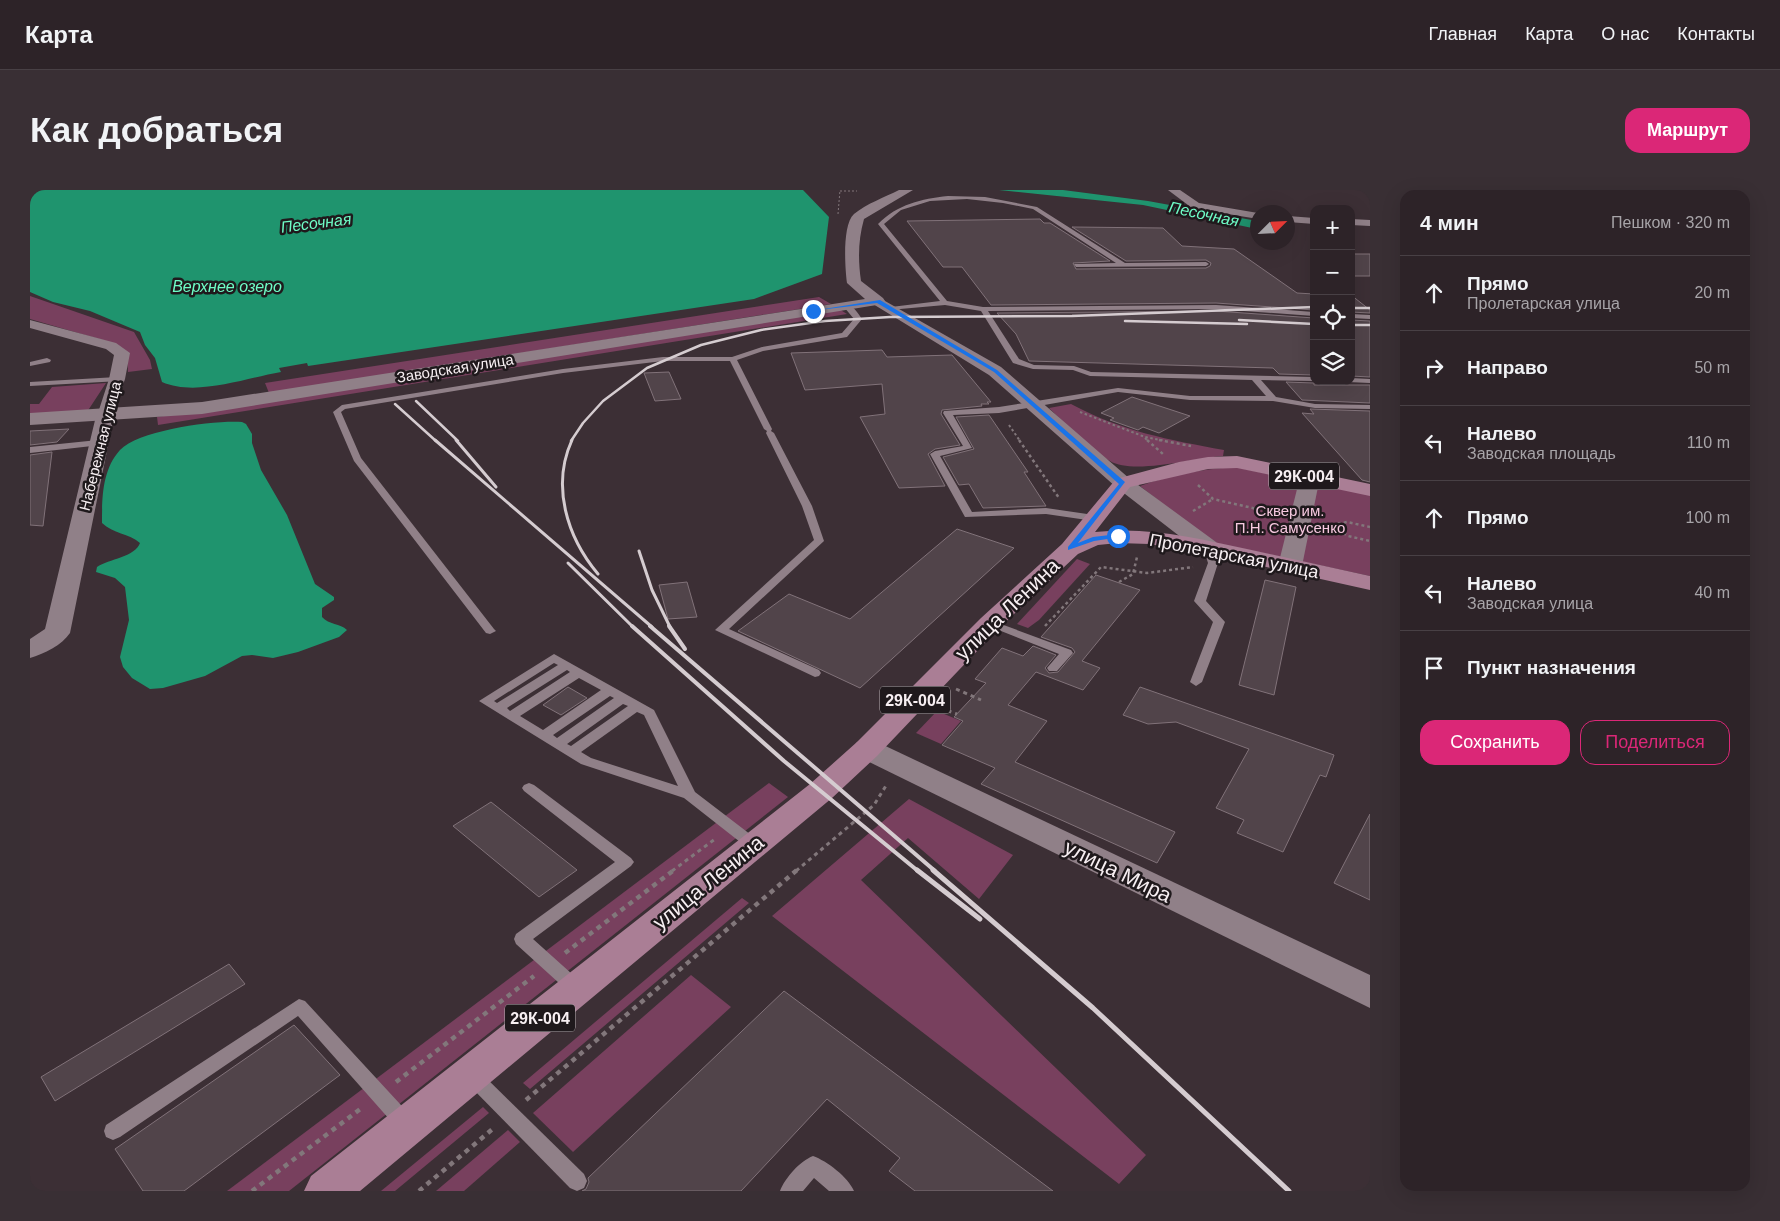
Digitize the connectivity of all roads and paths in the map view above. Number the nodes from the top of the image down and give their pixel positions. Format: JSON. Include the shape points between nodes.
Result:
{"nodes":[{"id":1,"x":907,"y":190,"type":"edge"},
{"id":2,"x":1173,"y":190,"type":"edge"},
{"id":3,"x":840,"y":191,"type":"edge"},
{"id":4,"x":856,"y":191,"type":"dead end"},
{"id":5,"x":1250,"y":215,"type":"edge"},
{"id":6,"x":1295,"y":220,"type":"edge"},
{"id":7,"x":1310,"y":221,"type":"edge"},
{"id":8,"x":1355,"y":222,"type":"edge"},
{"id":9,"x":1370,"y":223,"type":"edge"},
{"id":10,"x":1124,"y":264,"type":"junction"},
{"id":11,"x":1206,"y":264,"type":"dead end"},
{"id":12,"x":1076,"y":265,"type":"dead end"},
{"id":13,"x":945,"y":302,"type":"junction"},
{"id":14,"x":884,"y":305,"type":"junction"},
{"id":15,"x":846,"y":306,"type":"junction"},
{"id":16,"x":983,"y":309,"type":"junction"},
{"id":17,"x":1310,"y":314,"type":"edge"},
{"id":18,"x":1355,"y":316,"type":"edge"},
{"id":19,"x":1370,"y":317,"type":"edge"},
{"id":20,"x":30,"y":324,"type":"edge"},
{"id":21,"x":733,"y":359,"type":"junction"},
{"id":22,"x":48,"y":360,"type":"dead end"},
{"id":23,"x":30,"y":364,"type":"edge"},
{"id":24,"x":1255,"y":378,"type":"junction"},
{"id":25,"x":117,"y":379,"type":"junction"},
{"id":26,"x":1310,"y":380,"type":"edge"},
{"id":27,"x":1355,"y":380,"type":"edge"},
{"id":28,"x":1370,"y":381,"type":"edge"},
{"id":29,"x":30,"y":384,"type":"edge"},
{"id":30,"x":1060,"y":400,"type":"junction"},
{"id":31,"x":1273,"y":400,"type":"junction"},
{"id":32,"x":1034,"y":405,"type":"junction"},
{"id":33,"x":1370,"y":407,"type":"edge"},
{"id":34,"x":999,"y":410,"type":"junction"},
{"id":35,"x":105,"y":416,"type":"junction"},
{"id":36,"x":30,"y":419,"type":"edge"},
{"id":37,"x":1145,"y":437,"type":"junction"},
{"id":38,"x":98,"y":443,"type":"junction"},
{"id":39,"x":1199,"y":448,"type":"dead end"},
{"id":40,"x":30,"y":450,"type":"edge"},
{"id":41,"x":1103,"y":466,"type":"junction"},
{"id":42,"x":1179,"y":468,"type":"junction"},
{"id":43,"x":1150,"y":474,"type":"junction"},
{"id":44,"x":1310,"y":477,"type":"junction"},
{"id":45,"x":1122,"y":484,"type":"junction"},
{"id":46,"x":1370,"y":490,"type":"edge"},
{"id":47,"x":1062,"y":514,"type":"junction"},
{"id":48,"x":1286,"y":515,"type":"dead end"},
{"id":49,"x":1094,"y":518,"type":"junction"},
{"id":50,"x":1313,"y":521,"type":"dead end"},
{"id":51,"x":1331,"y":525,"type":"junction"},
{"id":52,"x":1370,"y":526,"type":"edge"},
{"id":53,"x":1370,"y":541,"type":"edge"},
{"id":54,"x":1208,"y":547,"type":"junction"},
{"id":55,"x":1070,"y":549,"type":"junction"},
{"id":56,"x":1290,"y":566,"type":"junction"},
{"id":57,"x":1370,"y":583,"type":"edge"},
{"id":58,"x":990,"y":624,"type":"junction"},
{"id":59,"x":490,"y":630,"type":"dead end"},
{"id":60,"x":30,"y":650,"type":"edge"},
{"id":61,"x":1053,"y":668,"type":"dead end"},
{"id":62,"x":579,"y":672,"type":"junction"},
{"id":63,"x":815,"y":673,"type":"dead end"},
{"id":64,"x":1196,"y":682,"type":"dead end"},
{"id":65,"x":956,"y":689,"type":"dead end"},
{"id":66,"x":610,"y":690,"type":"junction"},
{"id":67,"x":623,"y":698,"type":"junction"},
{"id":68,"x":981,"y":700,"type":"dead end"},
{"id":69,"x":637,"y":706,"type":"junction"},
{"id":70,"x":940,"y":708,"type":"dead end"},
{"id":71,"x":957,"y":714,"type":"dead end"},
{"id":72,"x":511,"y":716,"type":"junction"},
{"id":73,"x":543,"y":736,"type":"junction"},
{"id":74,"x":557,"y":744,"type":"junction"},
{"id":75,"x":867,"y":749,"type":"junction"},
{"id":76,"x":571,"y":752,"type":"junction"},
{"id":77,"x":529,"y":788,"type":"dead end"},
{"id":78,"x":689,"y":795,"type":"junction"},
{"id":79,"x":874,"y":805,"type":"dead end"},
{"id":80,"x":742,"y":836,"type":"junction"},
{"id":81,"x":563,"y":976,"type":"junction"},
{"id":82,"x":1368,"y":989,"type":"edge"},
{"id":83,"x":470,"y":1074,"type":"junction"},
{"id":84,"x":380,"y":1094,"type":"junction"},
{"id":85,"x":510,"y":1114,"type":"junction"},
{"id":86,"x":408,"y":1125,"type":"junction"},
{"id":87,"x":113,"y":1131,"type":"dead end"},
{"id":88,"x":577,"y":1181,"type":"dead end"},
{"id":89,"x":252,"y":1191,"type":"edge"},
{"id":90,"x":326,"y":1191,"type":"edge"},
{"id":91,"x":419,"y":1191,"type":"edge"},
{"id":92,"x":790,"y":1191,"type":"edge"},
{"id":93,"x":844,"y":1191,"type":"edge"}],
"edges":[{"from":1,"to":14,"type":"main road","via":[[858,218],[851,236],[854,283]]},
{"from":2,"to":5,"type":"street","via":[[1196,206]]},
{"from":3,"to":4,"type":"path"},
{"from":6,"to":7,"type":"street"},
{"from":8,"to":9,"type":"street"},
{"from":10,"to":11,"type":"lane"},
{"from":10,"to":12,"type":"lane"},
{"from":10,"to":13,"type":"lane","via":[[1035,208],[1019,204],[961,198],[936,199],[898,209],[882,224]]},
{"from":13,"to":14,"type":"lane"},
{"from":13,"to":16,"type":"lane"},
{"from":14,"to":15,"type":"main road","name":"Заводская улица"},
{"from":14,"to":32,"type":"main road","via":[[995,371]]},
{"from":15,"to":21,"type":"lane","via":[[858,319],[844,335],[762,349]]},
{"from":15,"to":35,"type":"main road","name":"Заводская улица","via":[[202,408]]},
{"from":16,"to":17,"type":"lane","via":[[1216,307]]},
{"from":16,"to":24,"type":"lane","via":[[1016,361],[1033,367],[1074,368],[1090,374]]},
{"from":18,"to":19,"type":"lane"},
{"from":20,"to":25,"type":"street","name":"Набережная улица","via":[[111,346],[122,353]]},
{"from":21,"to":59,"type":"lane","via":[[663,359],[342,407],[338,412],[357,459]]},
{"from":21,"to":63,"type":"lane","via":[[807,506],[819,541],[721,630]]},
{"from":22,"to":23,"type":"lane"},
{"from":24,"to":26,"type":"lane"},
{"from":24,"to":31,"type":"lane"},
{"from":25,"to":29,"type":"lane"},
{"from":25,"to":35,"type":"street","name":"Набережная улица"},
{"from":27,"to":28,"type":"lane"},
{"from":30,"to":31,"type":"lane","via":[[1118,390],[1190,398]]},
{"from":30,"to":32,"type":"lane"},
{"from":30,"to":37,"type":"path","via":[[1100,422]]},
{"from":31,"to":33,"type":"lane","via":[[1315,406]]},
{"from":32,"to":34,"type":"lane"},
{"from":32,"to":41,"type":"main road"},
{"from":34,"to":47,"type":"path","via":[[1064,506]]},
{"from":34,"to":47,"type":"lane","via":[[946,413],[968,448],[935,454],[969,515],[1046,511]]},
{"from":35,"to":36,"type":"main road","name":"Заводская улица"},
{"from":35,"to":38,"type":"main road","name":"Набережная улица"},
{"from":37,"to":39,"type":"path"},
{"from":37,"to":42,"type":"path"},
{"from":38,"to":40,"type":"lane"},
{"from":38,"to":60,"type":"main road","name":"Набережная улица","via":[[57,633]]},
{"from":41,"to":43,"type":"main road"},
{"from":41,"to":45,"type":"main road"},
{"from":42,"to":43,"type":"main road","number":"29К-004"},
{"from":42,"to":44,"type":"main road","number":"29К-004","via":[[1237,462]]},
{"from":42,"to":48,"type":"path","via":[[1213,499]]},
{"from":43,"to":45,"type":"main road","number":"29К-004"},
{"from":44,"to":46,"type":"main road","number":"29К-004"},
{"from":44,"to":56,"type":"main road"},
{"from":45,"to":49,"type":"main road","number":"29К-004"},
{"from":45,"to":54,"type":"main road"},
{"from":47,"to":49,"type":"lane"},
{"from":49,"to":55,"type":"main road","number":"29К-004"},
{"from":50,"to":51,"type":"path"},
{"from":51,"to":52,"type":"path","via":[[1347,522]]},
{"from":51,"to":53,"type":"path","via":[[1348,536]]},
{"from":54,"to":55,"type":"main road","name":"Пролетарская улица","number":"29К-004","via":[[1149,537],[1118,536],[1093,539]]},
{"from":54,"to":56,"type":"main road","name":"Пролетарская улица","number":"29К-004"},
{"from":54,"to":64,"type":"lane","via":[[1213,563],[1200,602],[1219,622]]},
{"from":55,"to":58,"type":"main road","name":"улица Ленина","number":"29К-004"},
{"from":56,"to":57,"type":"main road","name":"Пролетарская улица","number":"29К-004"},
{"from":58,"to":61,"type":"lane","via":[[1067,653]]},
{"from":58,"to":75,"type":"main road","name":"улица Ленина","number":"29К-004"},
{"from":62,"to":66,"type":"lane"},
{"from":62,"to":72,"type":"lane"},
{"from":62,"to":72,"type":"lane","via":[[554,658],[485,701]]},
{"from":65,"to":68,"type":"path"},
{"from":66,"to":67,"type":"lane"},
{"from":66,"to":73,"type":"lane"},
{"from":67,"to":69,"type":"lane"},
{"from":67,"to":74,"type":"lane"},
{"from":69,"to":76,"type":"lane"},
{"from":69,"to":78,"type":"lane","via":[[649,713]]},
{"from":70,"to":71,"type":"path"},
{"from":72,"to":73,"type":"lane"},
{"from":73,"to":74,"type":"lane"},
{"from":74,"to":76,"type":"lane"},
{"from":75,"to":80,"type":"main road","name":"улица Ленина","number":"29К-004","via":[[821,791]]},
{"from":75,"to":82,"type":"main road","name":"улица Мира"},
{"from":76,"to":78,"type":"lane","via":[[586,761]]},
{"from":77,"to":81,"type":"lane","via":[[626,862],[522,939]]},
{"from":78,"to":80,"type":"lane"},
{"from":79,"to":85,"type":"path"},
{"from":80,"to":81,"type":"main road","name":"улица Ленина","number":"29К-004"},
{"from":80,"to":81,"type":"path"},
{"from":81,"to":83,"type":"main road","name":"улица Ленина","number":"29К-004"},
{"from":81,"to":84,"type":"path"},
{"from":83,"to":85,"type":"lane"},
{"from":83,"to":86,"type":"main road","name":"улица Ленина","number":"29К-004"},
{"from":84,"to":86,"type":"lane"},
{"from":84,"to":87,"type":"lane","via":[[298,1006]]},
{"from":84,"to":89,"type":"path"},
{"from":85,"to":88,"type":"lane"},
{"from":85,"to":91,"type":"path"},
{"from":86,"to":90,"type":"main road","name":"улица Ленина","number":"29К-004"},
{"from":92,"to":93,"type":"lane","via":[[813,1165]]}]}
